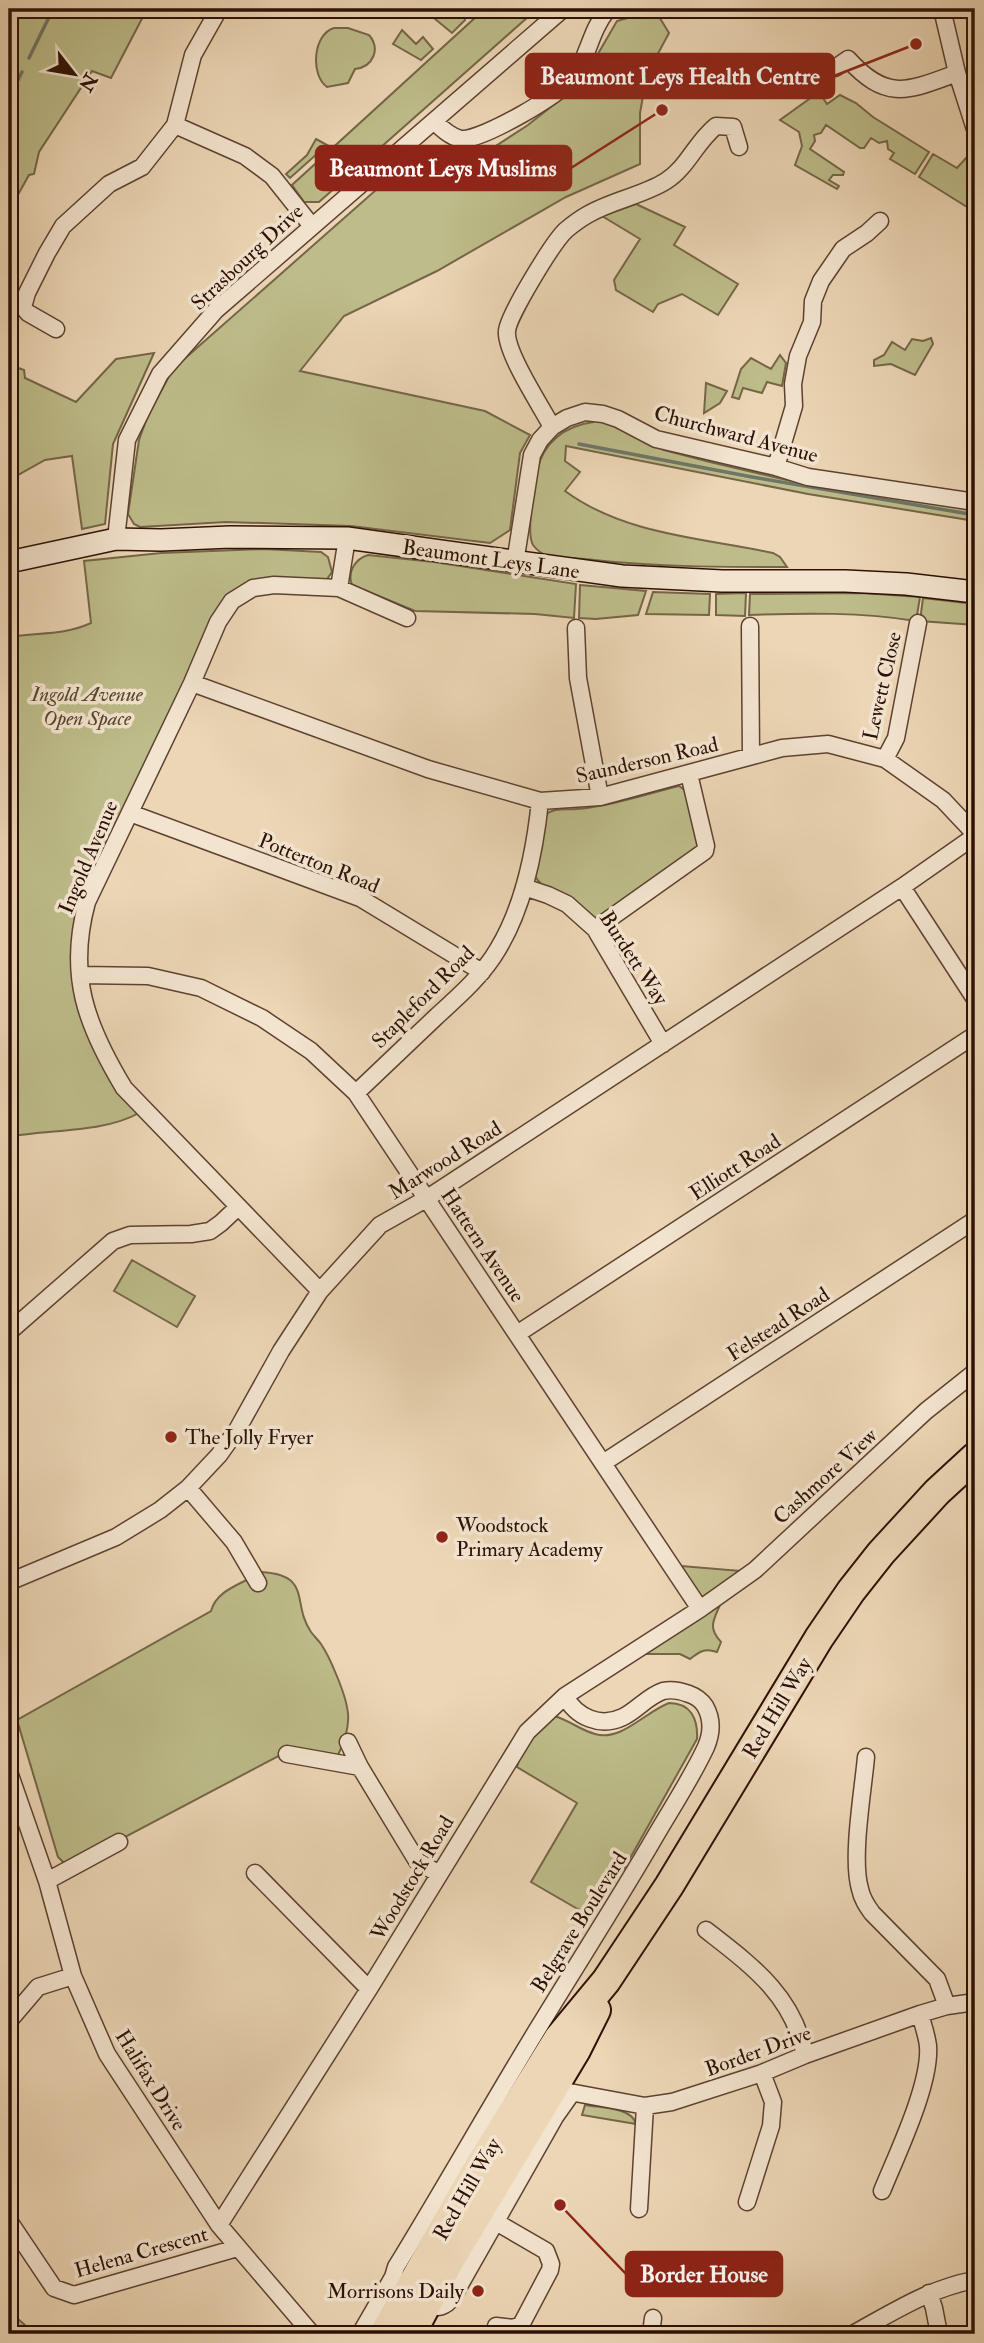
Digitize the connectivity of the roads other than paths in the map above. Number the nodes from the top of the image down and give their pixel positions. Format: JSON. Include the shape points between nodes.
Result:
{"nodes":[{"id":1,"x":219,"y":9,"type":"edge"},
{"id":2,"x":563,"y":9,"type":"edge"},
{"id":3,"x":608,"y":9,"type":"edge"},
{"id":4,"x":942,"y":9,"type":"edge"},
{"id":5,"x":835,"y":68,"type":"dead end"},
{"id":6,"x":957,"y":73,"type":"junction"},
{"id":7,"x":433,"y":121,"type":"junction"},
{"id":8,"x":175,"y":125,"type":"junction"},
{"id":9,"x":975,"y":129,"type":"edge"},
{"id":10,"x":739,"y":148,"type":"dead end"},
{"id":11,"x":880,"y":221,"type":"dead end"},
{"id":12,"x":312,"y":225,"type":"junction"},
{"id":13,"x":16,"y":309,"type":"edge"},
{"id":14,"x":56,"y":329,"type":"dead end"},
{"id":15,"x":552,"y":427,"type":"junction"},
{"id":16,"x":776,"y":467,"type":"junction"},
{"id":17,"x":975,"y":502,"type":"edge"},
{"id":18,"x":347,"y":538,"type":"junction"},
{"id":19,"x":116,"y":539,"type":"junction"},
{"id":20,"x":9,"y":562,"type":"edge"},
{"id":21,"x":515,"y":563,"type":"junction"},
{"id":22,"x":339,"y":588,"type":"junction"},
{"id":23,"x":975,"y":592,"type":"edge"},
{"id":24,"x":407,"y":618,"type":"dead end"},
{"id":25,"x":918,"y":623,"type":"dead end"},
{"id":26,"x":750,"y":626,"type":"dead end"},
{"id":27,"x":576,"y":628,"type":"dead end"},
{"id":28,"x":192,"y":683,"type":"junction"},
{"id":29,"x":751,"y":756,"type":"junction"},
{"id":30,"x":885,"y":759,"type":"junction"},
{"id":31,"x":689,"y":774,"type":"junction"},
{"id":32,"x":600,"y":797,"type":"junction"},
{"id":33,"x":540,"y":801,"type":"junction"},
{"id":34,"x":130,"y":813,"type":"junction"},
{"id":35,"x":975,"y":835,"type":"edge"},
{"id":36,"x":524,"y":887,"type":"junction"},
{"id":37,"x":902,"y":887,"type":"junction"},
{"id":38,"x":595,"y":929,"type":"junction"},
{"id":39,"x":482,"y":972,"type":"junction"},
{"id":40,"x":80,"y":975,"type":"junction"},
{"id":41,"x":975,"y":999,"type":"edge"},
{"id":42,"x":975,"y":1035,"type":"edge"},
{"id":43,"x":663,"y":1044,"type":"junction"},
{"id":44,"x":356,"y":1093,"type":"junction"},
{"id":45,"x":426,"y":1199,"type":"junction"},
{"id":46,"x":238,"y":1208,"type":"junction"},
{"id":47,"x":975,"y":1220,"type":"edge"},
{"id":48,"x":320,"y":1291,"type":"junction"},
{"id":49,"x":9,"y":1332,"type":"edge"},
{"id":50,"x":517,"y":1334,"type":"junction"},
{"id":51,"x":975,"y":1372,"type":"edge"},
{"id":52,"x":975,"y":1457,"type":"edge"},
{"id":53,"x":603,"y":1464,"type":"junction"},
{"id":54,"x":188,"y":1488,"type":"junction"},
{"id":55,"x":9,"y":1582,"type":"edge"},
{"id":56,"x":258,"y":1583,"type":"dead end"},
{"id":57,"x":700,"y":1609,"type":"junction"},
{"id":58,"x":565,"y":1696,"type":"junction"},
{"id":59,"x":348,"y":1742,"type":"dead end"},
{"id":60,"x":287,"y":1754,"type":"dead end"},
{"id":61,"x":866,"y":1757,"type":"dead end"},
{"id":62,"x":360,"y":1767,"type":"junction"},
{"id":63,"x":9,"y":1772,"type":"edge"},
{"id":64,"x":119,"y":1842,"type":"dead end"},
{"id":65,"x":255,"y":1873,"type":"dead end"},
{"id":66,"x":439,"y":1874,"type":"junction"},
{"id":67,"x":47,"y":1881,"type":"junction"},
{"id":68,"x":706,"y":1930,"type":"dead end"},
{"id":69,"x":73,"y":1976,"type":"junction"},
{"id":70,"x":369,"y":1989,"type":"junction"},
{"id":71,"x":975,"y":2002,"type":"edge"},
{"id":72,"x":947,"y":2006,"type":"junction"},
{"id":73,"x":920,"y":2014,"type":"junction"},
{"id":74,"x":9,"y":2021,"type":"edge"},
{"id":75,"x":806,"y":2055,"type":"junction"},
{"id":76,"x":762,"y":2073,"type":"junction"},
{"id":77,"x":551,"y":2089,"type":"junction"},
{"id":78,"x":645,"y":2106,"type":"junction"},
{"id":79,"x":890,"y":2185,"type":"dead end"},
{"id":80,"x":747,"y":2202,"type":"dead end"},
{"id":81,"x":639,"y":2209,"type":"dead end"},
{"id":82,"x":9,"y":2221,"type":"edge"},
{"id":83,"x":496,"y":2222,"type":"junction"},
{"id":84,"x":219,"y":2225,"type":"junction"},
{"id":85,"x":237,"y":2248,"type":"junction"},
{"id":86,"x":975,"y":2280,"type":"edge"},
{"id":87,"x":929,"y":2292,"type":"junction"},
{"id":88,"x":408,"y":2293,"type":"junction"},
{"id":89,"x":496,"y":2326,"type":"dead end"},
{"id":90,"x":373,"y":2332,"type":"edge"},
{"id":91,"x":312,"y":2334,"type":"edge"},
{"id":92,"x":411,"y":2334,"type":"edge"},
{"id":93,"x":853,"y":2334,"type":"edge"},
{"id":94,"x":939,"y":2334,"type":"edge"}],
"edges":[{"from":1,"to":8,"type":"street","via":[[193,55]]},
{"from":2,"to":7,"type":"street","name":"Strasbourg Drive"},
{"from":3,"to":7,"type":"street","via":[[596,25],[574,77],[559,91],[473,137],[460,139]]},
{"from":4,"to":6,"type":"street"},
{"from":5,"to":6,"type":"street","via":[[848,59],[874,82],[904,90]]},
{"from":6,"to":9,"type":"street"},
{"from":7,"to":12,"type":"street","name":"Strasbourg Drive"},
{"from":8,"to":12,"type":"street","via":[[244,156],[272,176]]},
{"from":8,"to":13,"type":"street","via":[[142,167],[109,184],[63,226]]},
{"from":10,"to":15,"type":"street","via":[[733,127],[716,126],[666,181],[587,215],[554,246],[507,332],[510,350]]},
{"from":11,"to":16,"type":"street","via":[[843,249],[821,281],[796,364],[794,406]]},
{"from":12,"to":19,"type":"street","name":"Strasbourg Drive","via":[[216,310],[160,374],[127,440]]},
{"from":13,"to":14,"type":"street"},
{"from":15,"to":16,"type":"street","name":"Churchward Avenue","via":[[585,412],[603,414],[656,439]]},
{"from":15,"to":21,"type":"street","name":"Churchward Avenue","via":[[531,455]]},
{"from":16,"to":17,"type":"street","name":"Churchward Avenue","via":[[808,477]]},
{"from":18,"to":19,"type":"street","name":"Beaumont Leys Lane"},
{"from":18,"to":21,"type":"street","name":"Beaumont Leys Lane"},
{"from":18,"to":22,"type":"street"},
{"from":19,"to":20,"type":"street","name":"Beaumont Leys Lane"},
{"from":21,"to":23,"type":"street","name":"Beaumont Leys Lane","via":[[622,576],[857,581]]},
{"from":22,"to":24,"type":"street","name":"Ingold Avenue"},
{"from":22,"to":28,"type":"street","name":"Ingold Avenue","via":[[274,585],[253,588],[232,601]]},
{"from":25,"to":30,"type":"street","name":"Lewett Close","via":[[896,738]]},
{"from":26,"to":29,"type":"street"},
{"from":27,"to":32,"type":"street","via":[[578,678]]},
{"from":28,"to":33,"type":"street","name":"Saunderson Road","via":[[428,769]]},
{"from":28,"to":34,"type":"street","name":"Ingold Avenue"},
{"from":29,"to":30,"type":"street","name":"Saunderson Road","via":[[828,744]]},
{"from":29,"to":31,"type":"street","name":"Saunderson Road"},
{"from":30,"to":35,"type":"street","name":"Saunderson Road","via":[[943,800]]},
{"from":31,"to":32,"type":"street","name":"Saunderson Road"},
{"from":31,"to":38,"type":"street","via":[[705,851]]},
{"from":32,"to":33,"type":"street","name":"Saunderson Road"},
{"from":33,"to":36,"type":"street","name":"Stapleford Road","via":[[536,842]]},
{"from":34,"to":39,"type":"street","name":"Potterton Road","via":[[360,898]]},
{"from":34,"to":40,"type":"street","name":"Ingold Avenue","via":[[87,902],[79,931]]},
{"from":35,"to":37,"type":"street","name":"Marwood Road"},
{"from":36,"to":38,"type":"street","name":"Burdett Way","via":[[567,904]]},
{"from":36,"to":39,"type":"street","name":"Stapleford Road","via":[[499,948]]},
{"from":37,"to":41,"type":"street"},
{"from":37,"to":43,"type":"street","name":"Marwood Road"},
{"from":38,"to":43,"type":"street","name":"Burdett Way"},
{"from":39,"to":44,"type":"street","name":"Stapleford Road"},
{"from":40,"to":44,"type":"street","name":"Hattern Avenue","via":[[148,976],[201,988],[262,1018],[311,1051]]},
{"from":40,"to":46,"type":"street","name":"Ingold Avenue","via":[[90,1020],[124,1088]]},
{"from":42,"to":50,"type":"street","name":"Elliott Road"},
{"from":43,"to":45,"type":"street","name":"Marwood Road"},
{"from":44,"to":45,"type":"street","name":"Hattern Avenue"},
{"from":45,"to":48,"type":"street","name":"Marwood Road","via":[[380,1225]]},
{"from":45,"to":50,"type":"street","name":"Hattern Avenue"},
{"from":46,"to":48,"type":"street","name":"Ingold Avenue"},
{"from":46,"to":49,"type":"street","via":[[210,1231],[130,1235],[113,1241]]},
{"from":47,"to":53,"type":"street","name":"Felstead Road"},
{"from":48,"to":54,"type":"street","name":"Marwood Road","via":[[237,1430]]},
{"from":50,"to":53,"type":"street","name":"Hattern Avenue"},
{"from":51,"to":57,"type":"street","name":"Cashmore View","via":[[926,1411],[755,1570]]},
{"from":52,"to":77,"type":"highway","name":"Red Hill Way","via":[[881,1553],[819,1638],[669,1886],[606,1981],[558,2039]]},
{"from":53,"to":57,"type":"street","name":"Hattern Avenue"},
{"from":54,"to":55,"type":"street","name":"Marwood Road","via":[[116,1537]]},
{"from":54,"to":56,"type":"street","via":[[234,1542]]},
{"from":57,"to":58,"type":"street","name":"Woodstock Road"},
{"from":58,"to":66,"type":"street","name":"Woodstock Road","via":[[527,1732]]},
{"from":58,"to":88,"type":"street","name":"Belgrave Boulevard","via":[[582,1715],[608,1722],[663,1691],[678,1690],[704,1704],[711,1731],[662,1825],[397,2267]]},
{"from":59,"to":62,"type":"street"},
{"from":60,"to":62,"type":"street"},
{"from":61,"to":72,"type":"street","via":[[856,1867],[859,1887],[872,1913],[937,1979]]},
{"from":62,"to":66,"type":"street","via":[[418,1861]]},
{"from":63,"to":67,"type":"street","name":"Halifax Drive"},
{"from":64,"to":67,"type":"street"},
{"from":65,"to":70,"type":"street"},
{"from":66,"to":70,"type":"street","name":"Woodstock Road"},
{"from":67,"to":69,"type":"street","name":"Halifax Drive"},
{"from":68,"to":75,"type":"street","via":[[774,1988],[791,2011]]},
{"from":69,"to":74,"type":"street","via":[[38,1987]]},
{"from":69,"to":84,"type":"street","name":"Halifax Drive","via":[[107,2054]]},
{"from":70,"to":84,"type":"street","name":"Woodstock Road"},
{"from":71,"to":72,"type":"street","name":"Border Drive"},
{"from":72,"to":73,"type":"street","name":"Border Drive"},
{"from":73,"to":75,"type":"street","name":"Border Drive"},
{"from":73,"to":79,"type":"street","via":[[928,2045],[926,2075]]},
{"from":75,"to":76,"type":"street","name":"Border Drive"},
{"from":76,"to":78,"type":"street","name":"Border Drive","via":[[684,2099]]},
{"from":76,"to":80,"type":"street","via":[[773,2102],[771,2126]]},
{"from":77,"to":78,"type":"street","name":"Border Drive"},
{"from":77,"to":83,"type":"street","via":[[555,2117]]},
{"from":77,"to":88,"type":"highway","name":"Red Hill Way","via":[[475,2172]]},
{"from":78,"to":81,"type":"street"},
{"from":82,"to":85,"type":"street","name":"Helena Crescent","via":[[54,2288],[74,2295]]},
{"from":83,"to":88,"type":"street","via":[[447,2305],[438,2308]]},
{"from":83,"to":89,"type":"street","via":[[546,2251],[551,2264],[521,2325]]},
{"from":84,"to":85,"type":"street","name":"Halifax Drive"},
{"from":85,"to":91,"type":"street","name":"Halifax Drive"},
{"from":86,"to":87,"type":"street"},
{"from":87,"to":93,"type":"street"},
{"from":87,"to":94,"type":"street"},
{"from":88,"to":90,"type":"highway","name":"Red Hill Way"},
{"from":88,"to":92,"type":"highway","name":"Red Hill Way"}]}
